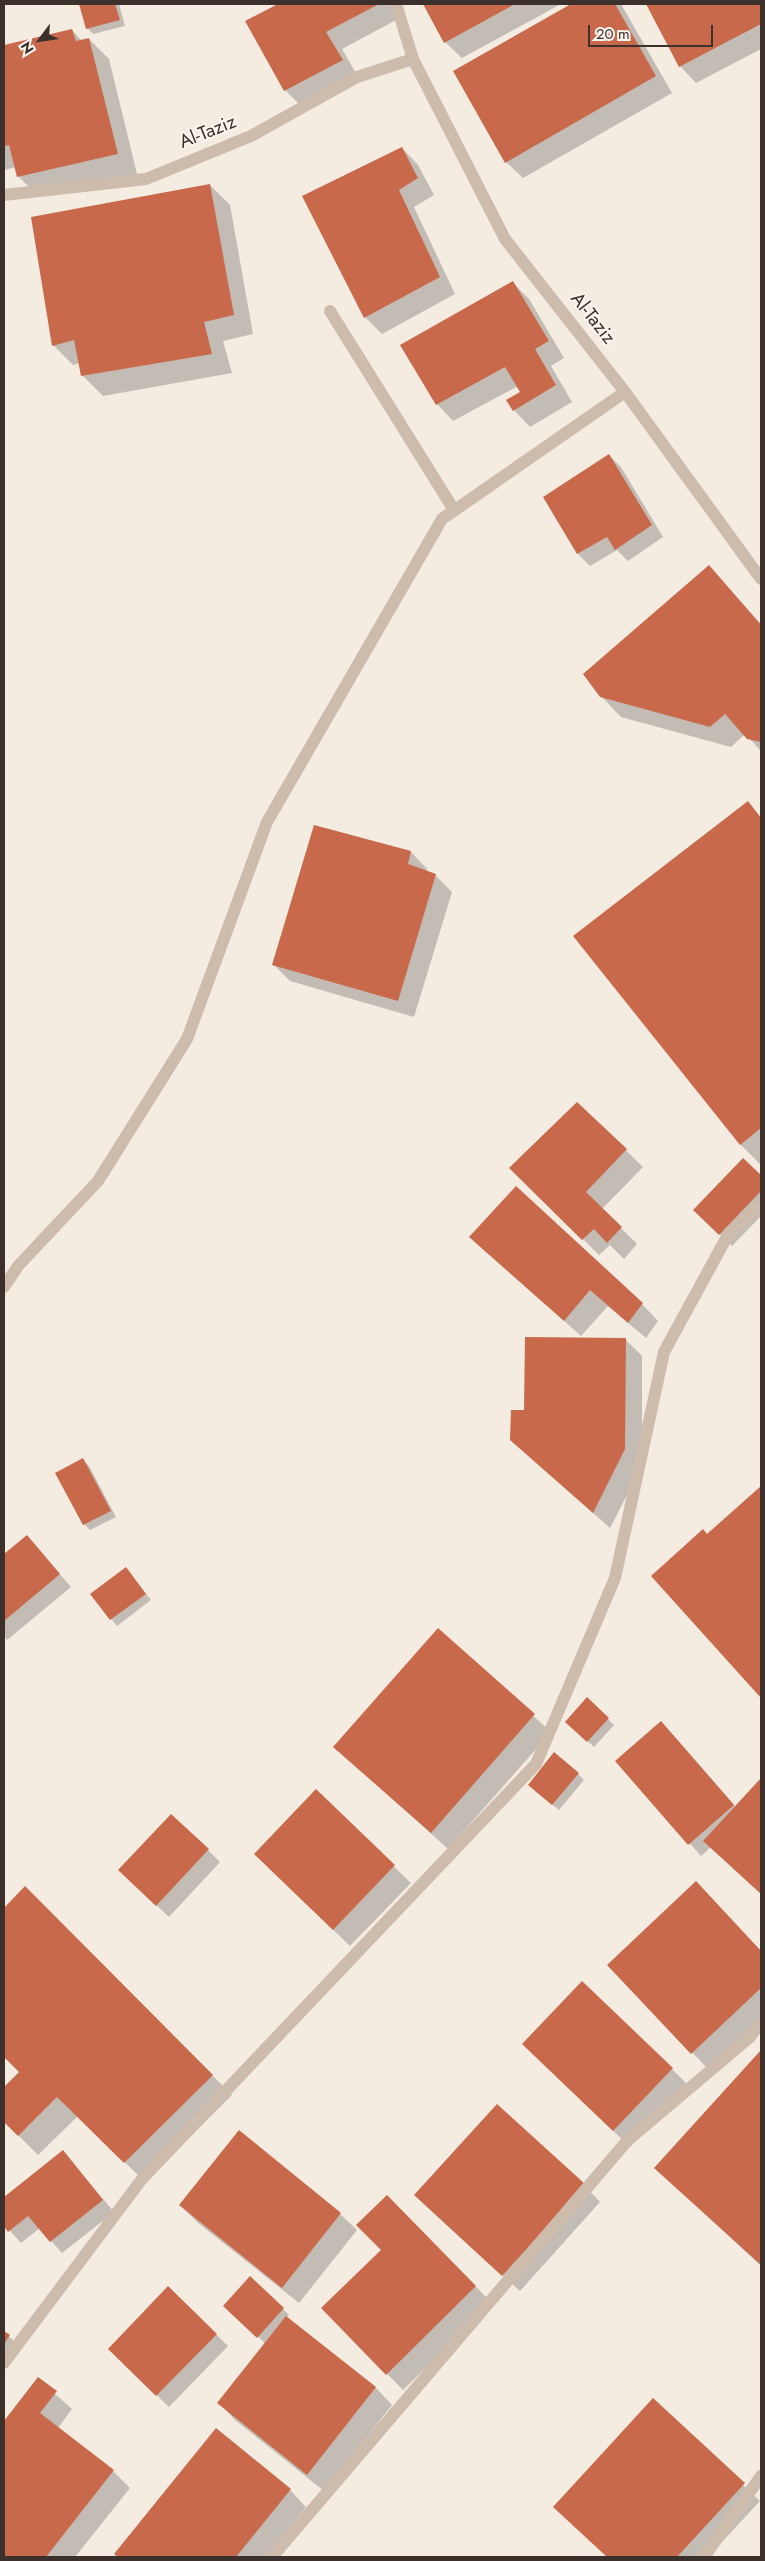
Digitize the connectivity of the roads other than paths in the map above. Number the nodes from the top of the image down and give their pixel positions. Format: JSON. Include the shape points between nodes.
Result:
{"nodes":[{"id":1,"x":396,"y":4,"type":"edge"},
{"id":2,"x":413,"y":59,"type":"junction"},
{"id":3,"x":4,"y":195,"type":"edge"},
{"id":4,"x":330,"y":311,"type":"dead end"},
{"id":5,"x":626,"y":392,"type":"junction"},
{"id":6,"x":454,"y":510,"type":"junction"},
{"id":7,"x":761,"y":579,"type":"edge"},
{"id":8,"x":761,"y":1204,"type":"edge"},
{"id":9,"x":4,"y":1287,"type":"edge"},
{"id":10,"x":761,"y":2022,"type":"edge"},
{"id":11,"x":4,"y":2363,"type":"edge"},
{"id":12,"x":761,"y":2476,"type":"edge"},
{"id":13,"x":272,"y":2557,"type":"edge"},
{"id":14,"x":704,"y":2557,"type":"edge"}],
"edges":[{"from":1,"to":2,"type":"street","name":"Al-Taziz"},
{"from":2,"to":3,"type":"street","name":"Al-Taziz","via":[[357,77],[251,136],[146,180]]},
{"from":2,"to":5,"type":"street","name":"Al-Taziz","via":[[505,239]]},
{"from":4,"to":6,"type":"street"},
{"from":5,"to":6,"type":"street"},
{"from":5,"to":7,"type":"street","name":"Al-Taziz"},
{"from":6,"to":9,"type":"street","via":[[442,519],[267,822],[187,1039],[98,1181],[18,1266]]},
{"from":8,"to":11,"type":"street","via":[[729,1233],[664,1352],[616,1578],[536,1764],[142,2180]]},
{"from":10,"to":13,"type":"street","via":[[749,2038],[627,2141]]},
{"from":12,"to":14,"type":"street"}]}
